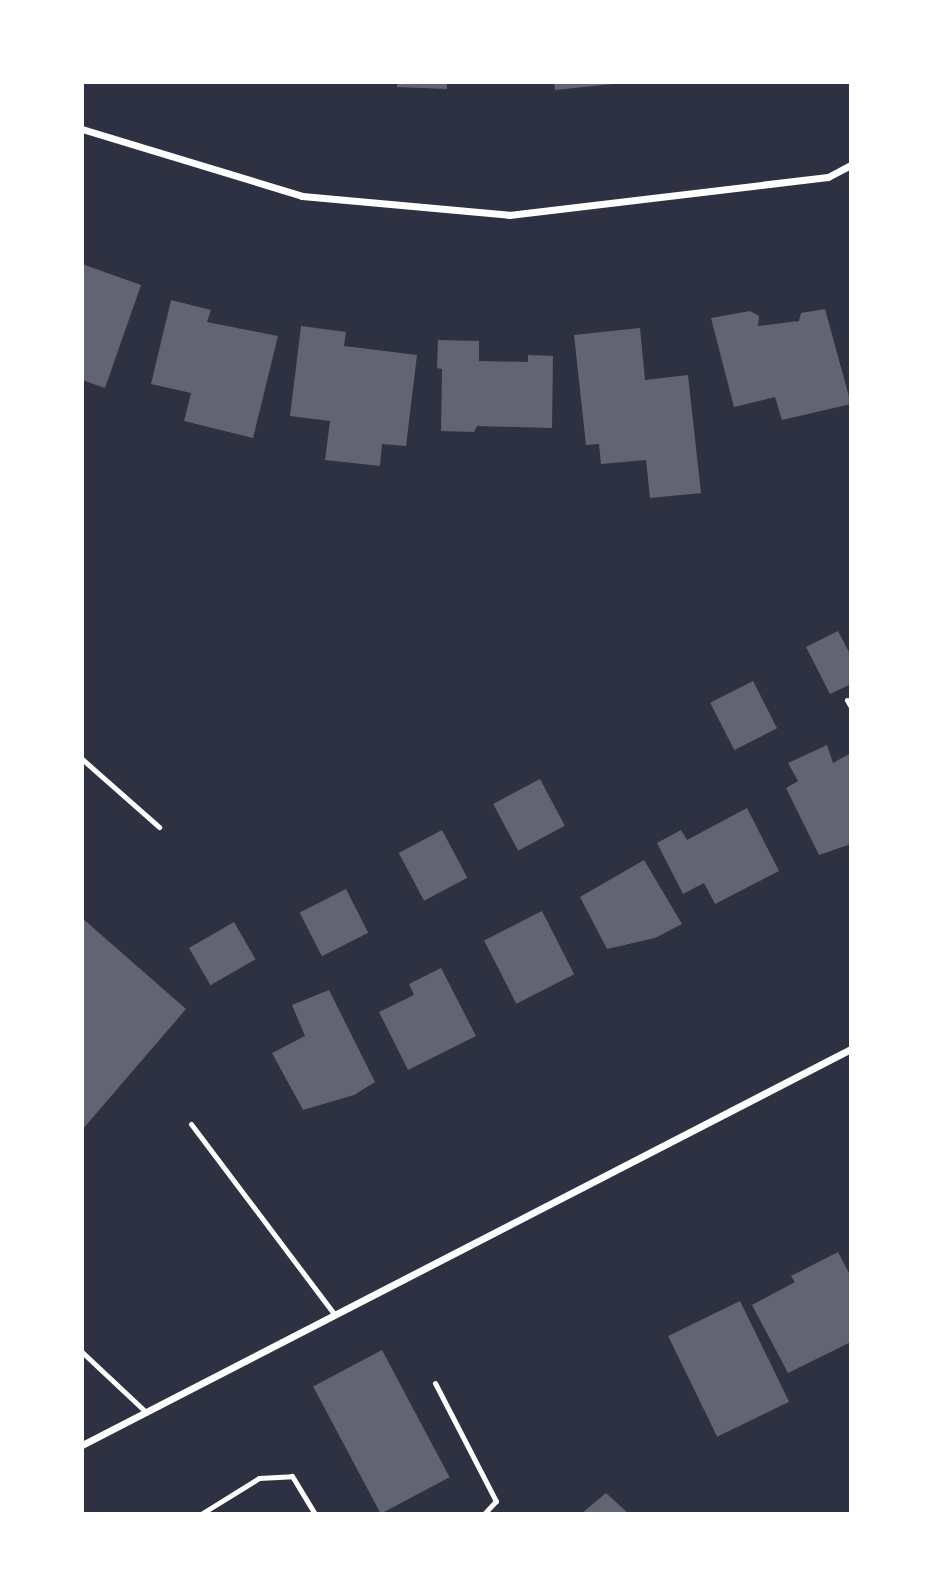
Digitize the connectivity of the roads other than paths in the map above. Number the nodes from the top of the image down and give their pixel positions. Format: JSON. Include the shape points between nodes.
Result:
{"nodes":[{"id":1,"x":82,"y":129,"type":"edge"},
{"id":2,"x":851,"y":165,"type":"edge"},
{"id":3,"x":847,"y":699,"type":"dead end"},
{"id":4,"x":851,"y":707,"type":"edge"},
{"id":5,"x":82,"y":759,"type":"edge"},
{"id":6,"x":159,"y":827,"type":"dead end"},
{"id":7,"x":851,"y":1049,"type":"edge"},
{"id":8,"x":191,"y":1124,"type":"dead end"},
{"id":9,"x":335,"y":1315,"type":"junction"},
{"id":10,"x":82,"y":1352,"type":"edge"},
{"id":11,"x":435,"y":1383,"type":"dead end"},
{"id":12,"x":146,"y":1412,"type":"junction"},
{"id":13,"x":82,"y":1445,"type":"edge"},
{"id":14,"x":201,"y":1514,"type":"edge"},
{"id":15,"x":315,"y":1514,"type":"edge"},
{"id":16,"x":484,"y":1514,"type":"edge"}],
"edges":[{"from":1,"to":2,"type":"street","via":[[302,196],[509,215],[828,177]]},
{"from":3,"to":4,"type":"lane"},
{"from":5,"to":6,"type":"lane"},
{"from":7,"to":9,"type":"street"},
{"from":8,"to":9,"type":"lane"},
{"from":9,"to":12,"type":"street"},
{"from":10,"to":12,"type":"lane"},
{"from":11,"to":16,"type":"lane","via":[[496,1501]]},
{"from":12,"to":13,"type":"street"},
{"from":14,"to":15,"type":"lane","via":[[259,1478],[292,1476]]}]}
